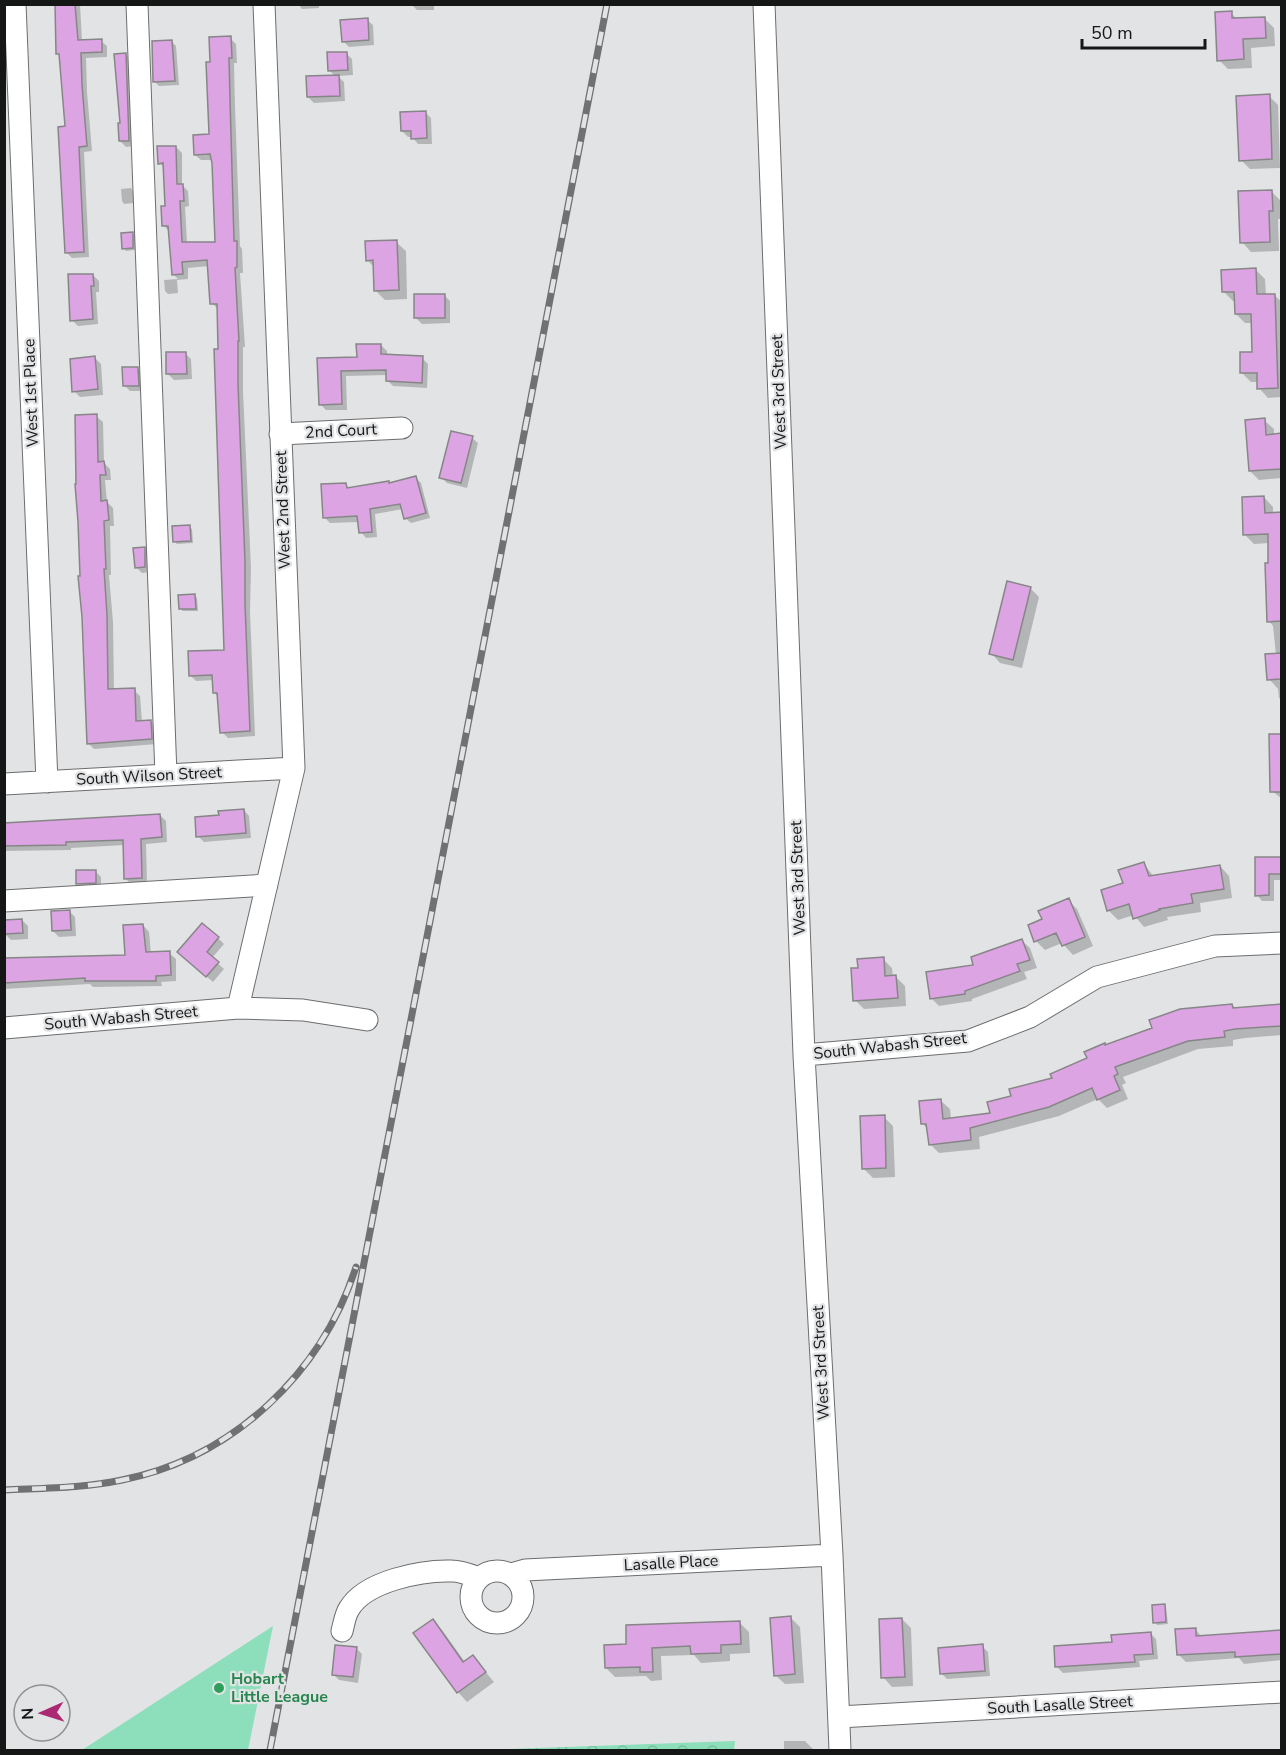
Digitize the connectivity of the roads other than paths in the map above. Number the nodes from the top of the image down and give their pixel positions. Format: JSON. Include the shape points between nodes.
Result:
{"nodes":[{"id":1,"x":15,"y":4,"type":"edge"},
{"id":2,"x":137,"y":4,"type":"edge"},
{"id":3,"x":264,"y":4,"type":"edge"},
{"id":4,"x":764,"y":4,"type":"edge"},
{"id":5,"x":402,"y":428,"type":"dead end"},
{"id":6,"x":280,"y":434,"type":"junction"},
{"id":7,"x":294,"y":768,"type":"junction"},
{"id":8,"x":166,"y":775,"type":"junction"},
{"id":9,"x":47,"y":782,"type":"junction"},
{"id":10,"x":4,"y":784,"type":"edge"},
{"id":11,"x":267,"y":885,"type":"junction"},
{"id":12,"x":4,"y":901,"type":"edge"},
{"id":13,"x":1281,"y":942,"type":"edge"},
{"id":14,"x":238,"y":1008,"type":"junction"},
{"id":15,"x":366,"y":1020,"type":"dead end"},
{"id":16,"x":4,"y":1028,"type":"edge"},
{"id":17,"x":804,"y":1055,"type":"junction"},
{"id":18,"x":832,"y":1555,"type":"junction"},
{"id":19,"x":511,"y":1574,"type":"junction"},
{"id":20,"x":479,"y":1578,"type":"junction"},
{"id":21,"x":342,"y":1631,"type":"dead end"},
{"id":22,"x":1281,"y":1692,"type":"edge"},
{"id":23,"x":838,"y":1717,"type":"junction"},
{"id":24,"x":840,"y":1750,"type":"edge"}],
"edges":[{"from":1,"to":9,"type":"street","name":"West 1st Place"},
{"from":2,"to":8,"type":"street"},
{"from":3,"to":6,"type":"street","name":"West 2nd Street"},
{"from":4,"to":17,"type":"street","name":"West 3rd Street"},
{"from":5,"to":6,"type":"street","name":"2nd Court"},
{"from":6,"to":7,"type":"street","name":"West 2nd Street"},
{"from":7,"to":8,"type":"street","name":"South Wilson Street"},
{"from":7,"to":11,"type":"street","name":"West 2nd Street"},
{"from":8,"to":9,"type":"street","name":"South Wilson Street"},
{"from":9,"to":10,"type":"street","name":"South Wilson Street"},
{"from":11,"to":12,"type":"street"},
{"from":11,"to":14,"type":"street","name":"West 2nd Street"},
{"from":13,"to":17,"type":"street","name":"South Wabash Street","via":[[1215,946],[1097,977],[1030,1017],[968,1041]]},
{"from":14,"to":15,"type":"street","name":"South Wabash Street","via":[[303,1010]]},
{"from":14,"to":16,"type":"street","name":"South Wabash Street"},
{"from":17,"to":18,"type":"street","name":"West 3rd Street"},
{"from":18,"to":19,"type":"street","name":"Lasalle Place","via":[[525,1570]]},
{"from":18,"to":23,"type":"street","name":"West 3rd Street"},
{"from":19,"to":20,"type":"street","name":"Lasalle Place","via":[[494,1570]]},
{"from":19,"to":20,"type":"street","via":[[524,1596],[518,1613],[504,1623],[486,1621],[474,1609],[471,1592]]},
{"from":20,"to":21,"type":"street","via":[[453,1571],[378,1585],[361,1595],[349,1609]]},
{"from":22,"to":23,"type":"street","name":"South Lasalle Street"},
{"from":23,"to":24,"type":"street","name":"West 3rd Street"}]}
